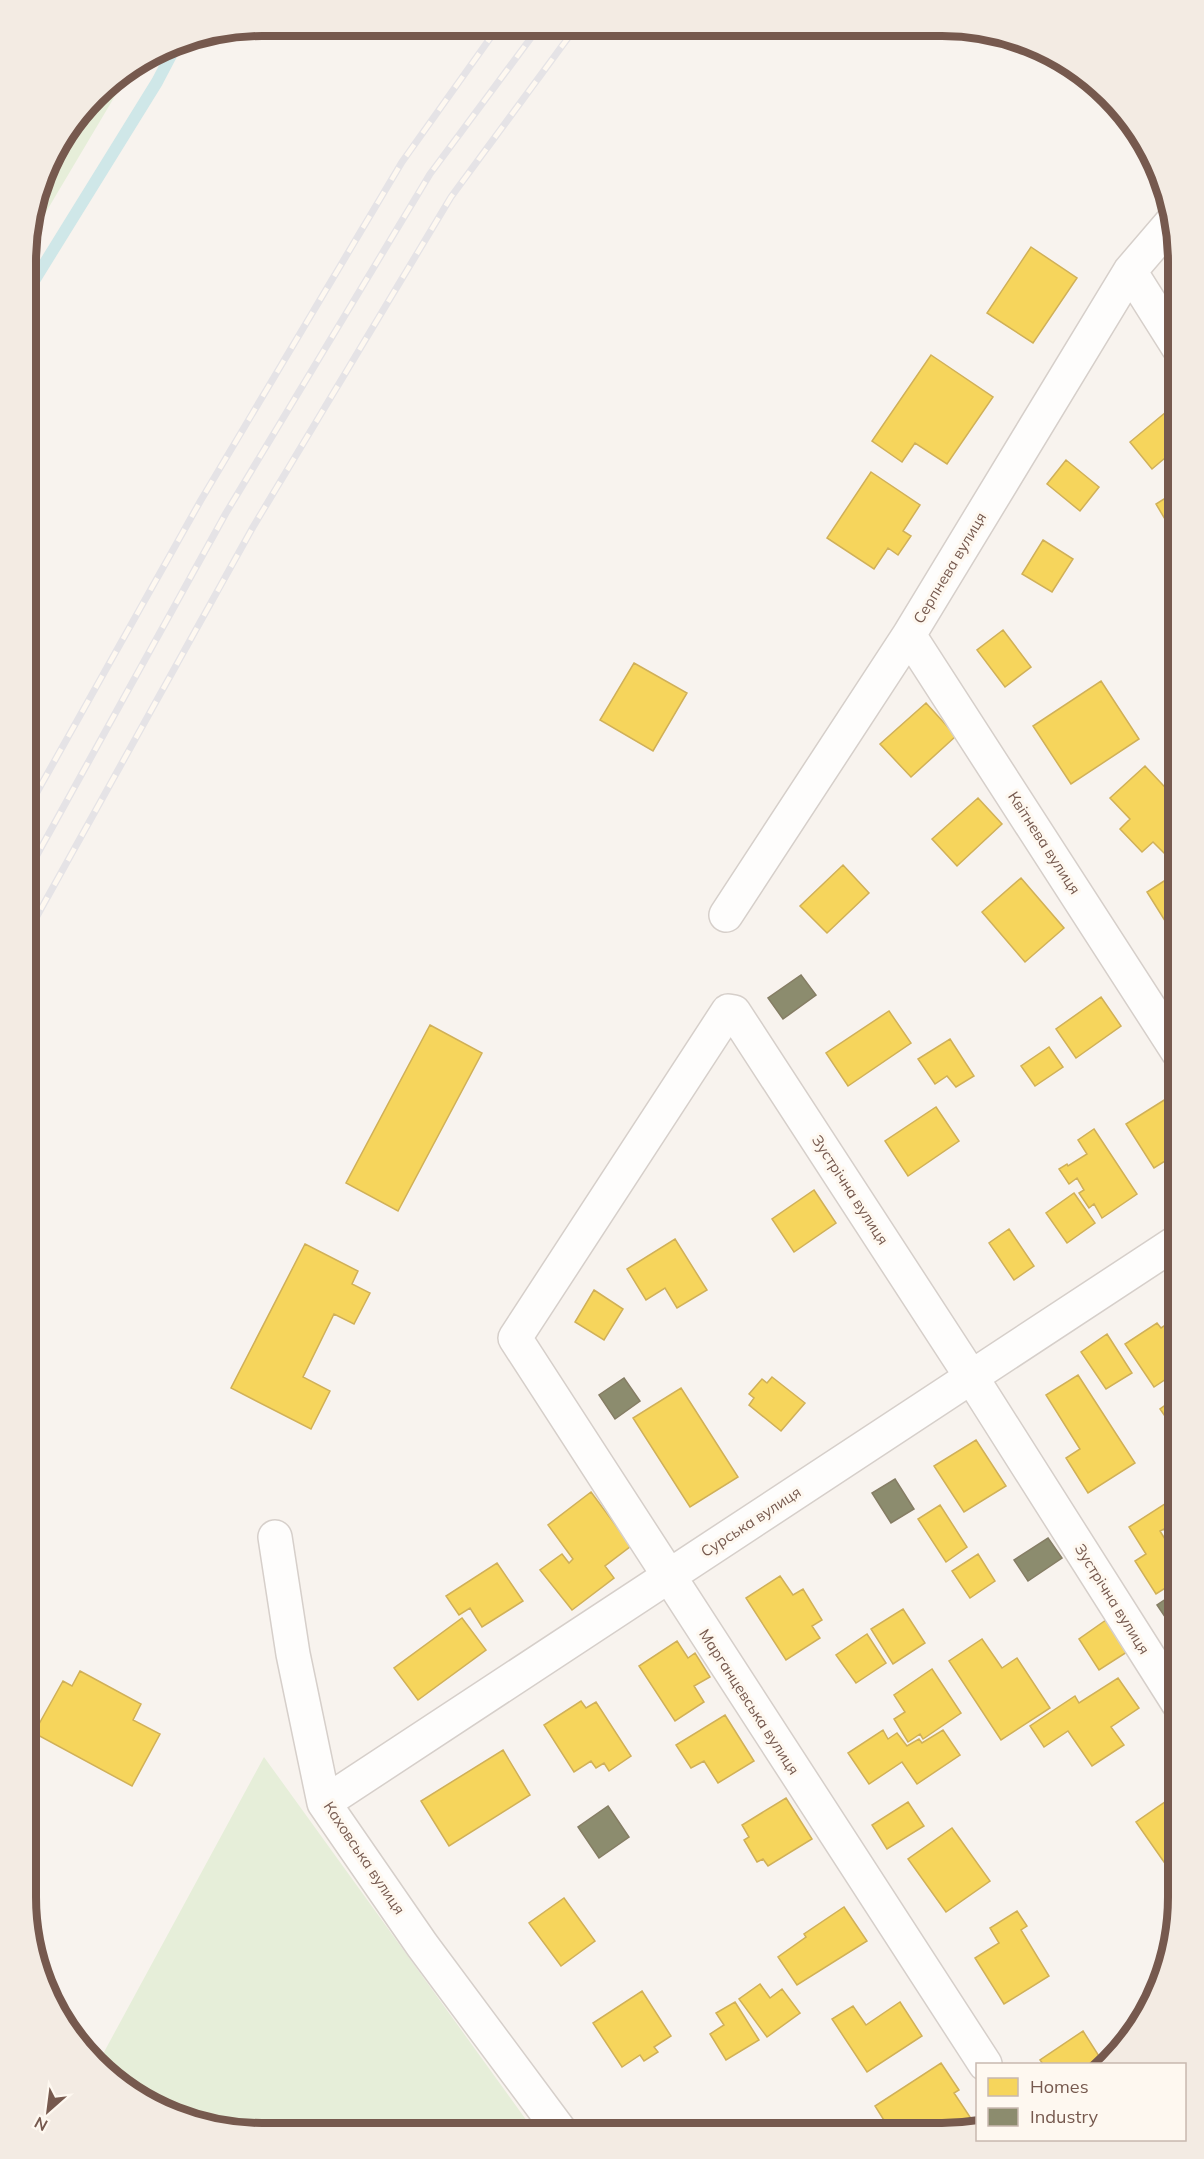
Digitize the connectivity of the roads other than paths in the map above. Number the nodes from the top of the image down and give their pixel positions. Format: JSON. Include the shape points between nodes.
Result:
{"nodes":[{"id":1,"x":1166,"y":230,"type":"edge"},
{"id":2,"x":1130,"y":271,"type":"junction"},
{"id":3,"x":1168,"y":331,"type":"edge"},
{"id":4,"x":909,"y":635,"type":"junction"},
{"id":5,"x":726,"y":915,"type":"dead end"},
{"id":6,"x":1168,"y":1036,"type":"edge"},
{"id":7,"x":1168,"y":1248,"type":"edge"},
{"id":8,"x":514,"y":1338,"type":"joint"},
{"id":9,"x":972,"y":1378,"type":"junction"},
{"id":10,"x":275,"y":1537,"type":"dead end"},
{"id":11,"x":668,"y":1576,"type":"junction"},
{"id":12,"x":1168,"y":1687,"type":"edge"},
{"id":13,"x":324,"y":1803,"type":"junction"},
{"id":14,"x":984,"y":2063,"type":"edge"},
{"id":15,"x":554,"y":2123,"type":"edge"}],
"edges":[{"from":1,"to":2,"type":"street","name":"Серпнева вулиця"},
{"from":2,"to":3,"type":"street"},
{"from":2,"to":4,"type":"street","name":"Серпнева вулиця"},
{"from":4,"to":5,"type":"street","name":"Серпнева вулиця"},
{"from":4,"to":6,"type":"street","name":"Квітнева вулиця"},
{"from":7,"to":9,"type":"street","name":"Сурська вулиця"},
{"from":8,"to":9,"type":"street","name":"Зустрічна вулиця","via":[[731,1011]]},
{"from":8,"to":11,"type":"street","name":"Марганцевська вулиця"},
{"from":9,"to":11,"type":"street","name":"Сурська вулиця"},
{"from":9,"to":12,"type":"street","name":"Зустрічна вулиця"},
{"from":10,"to":13,"type":"street","name":"Каховська вулиця","via":[[293,1654]]},
{"from":11,"to":13,"type":"street","name":"Сурська вулиця"},
{"from":11,"to":14,"type":"street","name":"Марганцевська вулиця"},
{"from":13,"to":15,"type":"street","name":"Каховська вулиця","via":[[422,1945]]}]}
